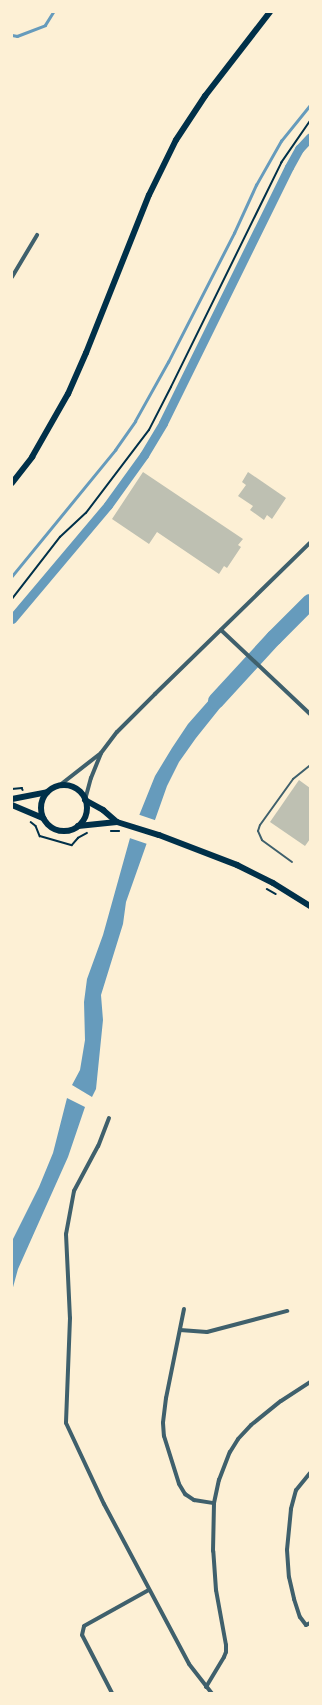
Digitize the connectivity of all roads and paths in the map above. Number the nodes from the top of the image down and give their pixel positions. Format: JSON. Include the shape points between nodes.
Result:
{"nodes":[{"id":1,"x":270,"y":12,"type":"edge"},
{"id":2,"x":310,"y":121,"type":"edge"},
{"id":3,"x":37,"y":235,"type":"dead end"},
{"id":4,"x":12,"y":276,"type":"edge"},
{"id":5,"x":12,"y":483,"type":"edge"},
{"id":6,"x":310,"y":544,"type":"edge"},
{"id":7,"x":12,"y":599,"type":"edge"},
{"id":8,"x":221,"y":630,"type":"junction"},
{"id":9,"x":310,"y":714,"type":"edge"},
{"id":10,"x":102,"y":753,"type":"junction"},
{"id":11,"x":310,"y":765,"type":"edge"},
{"id":12,"x":60,"y":785,"type":"junction"},
{"id":13,"x":22,"y":788,"type":"dead end"},
{"id":14,"x":12,"y":789,"type":"edge"},
{"id":15,"x":47,"y":792,"type":"junction"},
{"id":16,"x":12,"y":799,"type":"edge"},
{"id":17,"x":85,"y":800,"type":"junction"},
{"id":18,"x":12,"y":805,"type":"edge"},
{"id":19,"x":42,"y":818,"type":"junction"},
{"id":20,"x":30,"y":820,"type":"dead end"},
{"id":21,"x":117,"y":822,"type":"junction"},
{"id":22,"x":78,"y":826,"type":"junction"},
{"id":23,"x":109,"y":831,"type":"dead end"},
{"id":24,"x":92,"y":832,"type":"dead end"},
{"id":25,"x":124,"y":832,"type":"dead end"},
{"id":26,"x":292,"y":862,"type":"dead end"},
{"id":27,"x":264,"y":887,"type":"dead end"},
{"id":28,"x":282,"y":898,"type":"dead end"},
{"id":29,"x":310,"y":906,"type":"edge"},
{"id":30,"x":109,"y":1118,"type":"dead end"},
{"id":31,"x":184,"y":1309,"type":"dead end"},
{"id":32,"x":287,"y":1311,"type":"dead end"},
{"id":33,"x":180,"y":1330,"type":"junction"},
{"id":34,"x":310,"y":1382,"type":"edge"},
{"id":35,"x":310,"y":1473,"type":"edge"},
{"id":36,"x":214,"y":1503,"type":"junction"},
{"id":37,"x":150,"y":1590,"type":"junction"},
{"id":38,"x":310,"y":1623,"type":"edge"},
{"id":39,"x":206,"y":1688,"type":"junction"},
{"id":40,"x":112,"y":1693,"type":"edge"},
{"id":41,"x":212,"y":1693,"type":"edge"}],
"edges":[{"from":1,"to":5,"type":"highway","via":[[205,96],[176,140],[149,195],[68,394],[47,433]]},
{"from":2,"to":7,"type":"path","via":[[281,163],[148,430],[86,513],[60,538]]},
{"from":3,"to":4,"type":"street"},
{"from":6,"to":8,"type":"street"},
{"from":8,"to":9,"type":"street"},
{"from":8,"to":10,"type":"street","via":[[138,710]]},
{"from":10,"to":12,"type":"street"},
{"from":10,"to":17,"type":"street"},
{"from":11,"to":26,"type":"lane","via":[[292,779],[258,831],[262,840]]},
{"from":12,"to":15,"type":"highway"},
{"from":12,"to":17,"type":"highway","via":[[78,790]]},
{"from":13,"to":14,"type":"path"},
{"from":15,"to":16,"type":"highway"},
{"from":15,"to":19,"type":"highway","via":[[41,804]]},
{"from":17,"to":21,"type":"highway"},
{"from":17,"to":22,"type":"highway","via":[[86,814]]},
{"from":18,"to":19,"type":"highway"},
{"from":19,"to":22,"type":"highway","via":[[46,824],[58,831],[72,830]]},
{"from":20,"to":24,"type":"path","via":[[40,836],[72,845],[78,838]]},
{"from":21,"to":22,"type":"highway"},
{"from":21,"to":29,"type":"highway","via":[[243,868]]},
{"from":23,"to":25,"type":"path"},
{"from":27,"to":28,"type":"path"},
{"from":30,"to":37,"type":"street","via":[[98,1146],[74,1192],[66,1234],[70,1318],[66,1422],[104,1504]]},
{"from":31,"to":33,"type":"street"},
{"from":32,"to":33,"type":"street","via":[[207,1332]]},
{"from":33,"to":36,"type":"street","via":[[166,1398],[164,1436],[179,1484],[185,1494],[194,1500]]},
{"from":34,"to":36,"type":"street","via":[[266,1412],[238,1439],[223,1468]]},
{"from":35,"to":38,"type":"street","via":[[296,1490],[291,1509],[287,1550],[294,1600],[300,1617],[306,1625]]},
{"from":36,"to":39,"type":"street","via":[[213,1551],[216,1590],[226,1645],[224,1657]]},
{"from":37,"to":39,"type":"street","via":[[189,1664]]},
{"from":37,"to":40,"type":"street","via":[[84,1626],[82,1635]]},
{"from":39,"to":41,"type":"street"}]}
